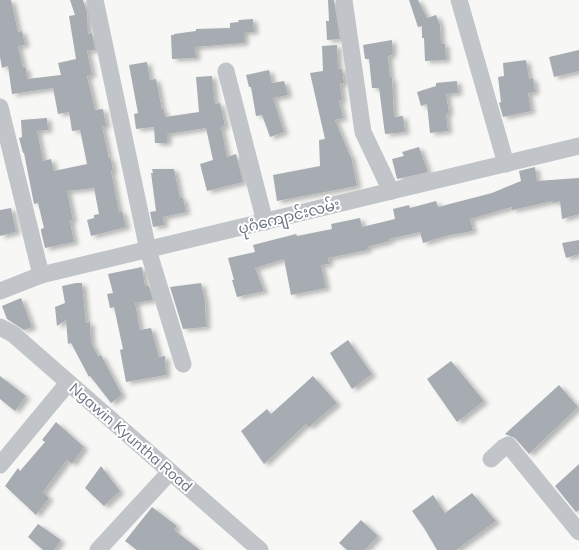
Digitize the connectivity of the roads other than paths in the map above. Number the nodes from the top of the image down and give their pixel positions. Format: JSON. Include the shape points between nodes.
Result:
{"nodes":[{"id":1,"x":95,"y":0,"type":"edge"},
{"id":2,"x":344,"y":0,"type":"edge"},
{"id":3,"x":459,"y":0,"type":"edge"},
{"id":4,"x":226,"y":71,"type":"dead end"},
{"id":5,"x":0,"y":107,"type":"edge"},
{"id":6,"x":579,"y":146,"type":"edge"},
{"id":7,"x":506,"y":164,"type":"junction"},
{"id":8,"x":391,"y":191,"type":"junction"},
{"id":9,"x":265,"y":222,"type":"junction"},
{"id":10,"x":148,"y":250,"type":"junction"},
{"id":11,"x":41,"y":275,"type":"junction"},
{"id":12,"x":0,"y":291,"type":"edge"},
{"id":13,"x":0,"y":327,"type":"edge"},
{"id":14,"x":182,"y":364,"type":"dead end"},
{"id":15,"x":68,"y":383,"type":"junction"},
{"id":16,"x":491,"y":459,"type":"dead end"},
{"id":17,"x":0,"y":465,"type":"edge"},
{"id":18,"x":170,"y":472,"type":"junction"},
{"id":19,"x":579,"y":532,"type":"edge"},
{"id":20,"x":252,"y":547,"type":"edge"},
{"id":21,"x":98,"y":550,"type":"edge"}],
"edges":[{"from":1,"to":10,"type":"street"},
{"from":2,"to":8,"type":"street","via":[[363,132]]},
{"from":3,"to":7,"type":"street"},
{"from":4,"to":9,"type":"street"},
{"from":5,"to":11,"type":"street"},
{"from":6,"to":7,"type":"street","name":"ပုဂံကျောင်းလမ်း"},
{"from":7,"to":8,"type":"street","name":"ပုဂံကျောင်းလမ်း"},
{"from":8,"to":9,"type":"street","name":"ပုဂံကျောင်းလမ်း"},
{"from":9,"to":10,"type":"street","name":"ပုဂံကျောင်းလမ်း"},
{"from":10,"to":11,"type":"street","name":"ပုဂံကျောင်းလမ်း"},
{"from":10,"to":14,"type":"street"},
{"from":11,"to":12,"type":"street","name":"ပုဂံကျောင်းလမ်း"},
{"from":13,"to":15,"type":"street","name":"Ngawin Kyuntha Road","via":[[13,334]]},
{"from":15,"to":17,"type":"street"},
{"from":15,"to":18,"type":"street","name":"Ngawin Kyuntha Road"},
{"from":16,"to":19,"type":"street","via":[[508,445]]},
{"from":18,"to":20,"type":"street","name":"Ngawin Kyuntha Road"},
{"from":18,"to":21,"type":"street"}]}
